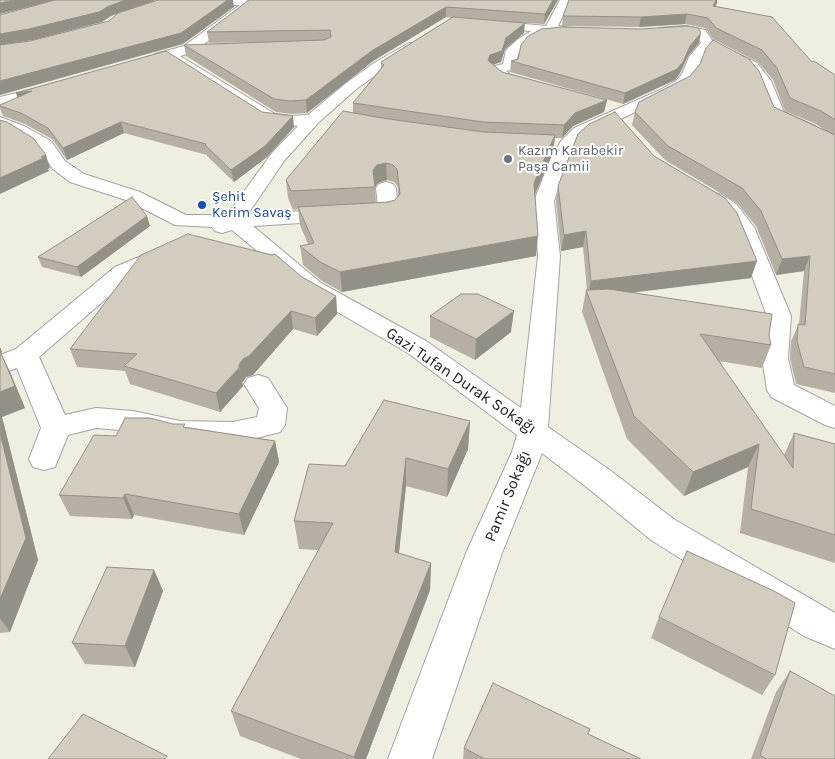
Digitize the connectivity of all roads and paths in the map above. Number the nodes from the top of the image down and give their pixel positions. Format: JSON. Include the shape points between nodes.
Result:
{"nodes":[{"id":1,"x":566,"y":0,"type":"edge"},
{"id":2,"x":181,"y":3,"type":"edge"},
{"id":3,"x":473,"y":22,"type":"edge"},
{"id":4,"x":559,"y":32,"type":"junction"},
{"id":5,"x":654,"y":32,"type":"edge"},
{"id":6,"x":595,"y":33,"type":"edge"},
{"id":7,"x":424,"y":40,"type":"edge"},
{"id":8,"x":708,"y":43,"type":"junction"},
{"id":9,"x":189,"y":49,"type":"junction"},
{"id":10,"x":212,"y":49,"type":"edge"},
{"id":11,"x":169,"y":54,"type":"junction"},
{"id":12,"x":151,"y":59,"type":"edge"},
{"id":13,"x":67,"y":84,"type":"edge"},
{"id":14,"x":544,"y":89,"type":"edge"},
{"id":15,"x":0,"y":102,"type":"edge"},
{"id":16,"x":315,"y":117,"type":"junction"},
{"id":17,"x":336,"y":118,"type":"edge"},
{"id":18,"x":0,"y":122,"type":"edge"},
{"id":19,"x":835,"y":146,"type":"edge"},
{"id":20,"x":695,"y":187,"type":"edge"},
{"id":21,"x":386,"y":188,"type":"dead end"},
{"id":22,"x":233,"y":222,"type":"junction"},
{"id":23,"x":12,"y":360,"type":"edge"},
{"id":24,"x":258,"y":384,"type":"dead end"},
{"id":25,"x":835,"y":418,"type":"edge"},
{"id":26,"x":56,"y":428,"type":"junction"},
{"id":27,"x":533,"y":430,"type":"junction"},
{"id":28,"x":44,"y":460,"type":"dead end"},
{"id":29,"x":835,"y":631,"type":"edge"},
{"id":30,"x":410,"y":759,"type":"edge"}],
"edges":[{"from":1,"to":4,"type":"street","via":[[551,27]]},
{"from":2,"to":9,"type":"street","via":[[242,1],[246,6]]},
{"from":3,"to":4,"type":"street"},
{"from":4,"to":6,"type":"street"},
{"from":4,"to":14,"type":"street","via":[[536,34],[511,53],[510,66],[496,70],[506,79]]},
{"from":5,"to":8,"type":"street","via":[[685,30],[702,33]]},
{"from":7,"to":16,"type":"street","via":[[378,66]]},
{"from":8,"to":19,"type":"street","via":[[752,66],[764,81],[777,115]]},
{"from":8,"to":27,"type":"street","name":"Pamir Sokağı","via":[[681,84],[621,117],[580,132],[558,145],[559,160],[544,201],[550,256]]},
{"from":9,"to":10,"type":"street"},
{"from":9,"to":11,"type":"street"},
{"from":11,"to":12,"type":"street"},
{"from":11,"to":16,"type":"street","via":[[271,118],[291,121]]},
{"from":13,"to":15,"type":"street"},
{"from":16,"to":17,"type":"street"},
{"from":16,"to":22,"type":"street","via":[[278,157]]},
{"from":18,"to":22,"type":"street","via":[[45,145],[59,165],[77,178],[133,196],[182,221]]},
{"from":20,"to":25,"type":"street","via":[[728,208],[744,227],[759,261],[779,316],[774,358],[781,390]]},
{"from":21,"to":22,"type":"street","via":[[388,214]]},
{"from":22,"to":23,"type":"street","via":[[123,272]]},
{"from":22,"to":27,"type":"street","name":"Gazi Tufan Durak Sokağı","via":[[312,288],[417,348]]},
{"from":23,"to":26,"type":"street"},
{"from":24,"to":26,"type":"street","via":[[273,408],[270,425],[233,432],[180,432],[133,420],[96,418]]},
{"from":26,"to":28,"type":"street"},
{"from":27,"to":29,"type":"street","name":"Gazi Tufan Durak Sokağı","via":[[663,530],[818,624]]},
{"from":27,"to":30,"type":"street","name":"Pamir Sokağı","via":[[527,452],[484,553]]}]}
